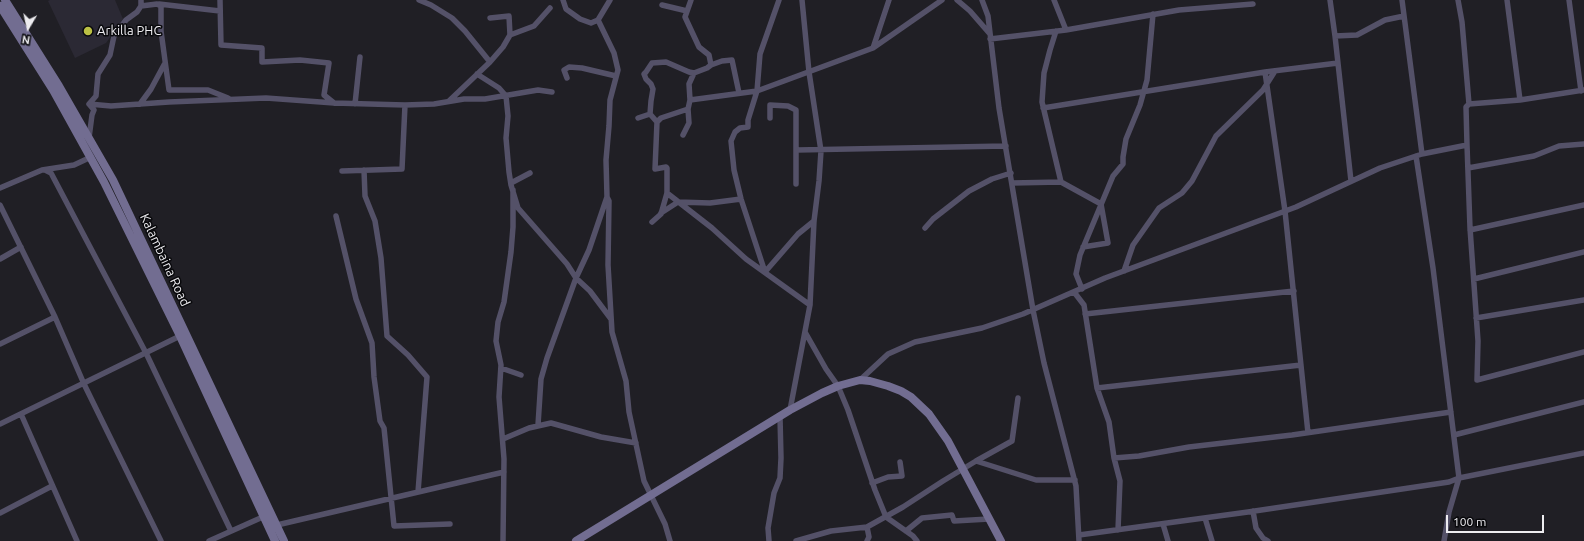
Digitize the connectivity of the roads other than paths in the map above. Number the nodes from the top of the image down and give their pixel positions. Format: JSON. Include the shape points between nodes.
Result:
{"nodes":[{"id":1,"x":6,"y":0,"type":"edge"},
{"id":2,"x":220,"y":0,"type":"edge"},
{"id":3,"x":419,"y":0,"type":"edge"},
{"id":4,"x":563,"y":0,"type":"edge"},
{"id":5,"x":610,"y":0,"type":"edge"},
{"id":6,"x":691,"y":0,"type":"edge"},
{"id":7,"x":778,"y":0,"type":"edge"},
{"id":8,"x":802,"y":0,"type":"edge"},
{"id":9,"x":889,"y":0,"type":"edge"},
{"id":10,"x":942,"y":0,"type":"edge"},
{"id":11,"x":957,"y":0,"type":"edge"},
{"id":12,"x":982,"y":0,"type":"edge"},
{"id":13,"x":1054,"y":0,"type":"edge"},
{"id":14,"x":1330,"y":0,"type":"edge"},
{"id":15,"x":1403,"y":0,"type":"edge"},
{"id":16,"x":1458,"y":0,"type":"edge"},
{"id":17,"x":1507,"y":0,"type":"edge"},
{"id":18,"x":1569,"y":0,"type":"edge"},
{"id":19,"x":141,"y":3,"type":"edge"},
{"id":20,"x":157,"y":4,"type":"junction"},
{"id":21,"x":1253,"y":4,"type":"dead end"},
{"id":22,"x":662,"y":5,"type":"dead end"},
{"id":23,"x":0,"y":6,"type":"edge"},
{"id":24,"x":550,"y":8,"type":"dead end"},
{"id":25,"x":220,"y":11,"type":"junction"},
{"id":26,"x":687,"y":11,"type":"junction"},
{"id":27,"x":1153,"y":14,"type":"junction"},
{"id":28,"x":1404,"y":16,"type":"junction"},
{"id":29,"x":490,"y":18,"type":"dead end"},
{"id":30,"x":598,"y":20,"type":"junction"},
{"id":31,"x":1066,"y":30,"type":"junction"},
{"id":32,"x":1056,"y":32,"type":"junction"},
{"id":33,"x":510,"y":35,"type":"junction"},
{"id":34,"x":1335,"y":36,"type":"junction"},
{"id":35,"x":990,"y":37,"type":"junction"},
{"id":36,"x":873,"y":48,"type":"junction"},
{"id":37,"x":360,"y":57,"type":"dead end"},
{"id":38,"x":490,"y":62,"type":"junction"},
{"id":39,"x":165,"y":63,"type":"junction"},
{"id":40,"x":1338,"y":63,"type":"junction"},
{"id":41,"x":711,"y":65,"type":"junction"},
{"id":42,"x":1275,"y":71,"type":"junction"},
{"id":43,"x":809,"y":72,"type":"junction"},
{"id":44,"x":1266,"y":72,"type":"junction"},
{"id":45,"x":694,"y":73,"type":"junction"},
{"id":46,"x":477,"y":74,"type":"junction"},
{"id":47,"x":616,"y":76,"type":"junction"},
{"id":48,"x":567,"y":78,"type":"dead end"},
{"id":49,"x":1267,"y":83,"type":"junction"},
{"id":50,"x":757,"y":91,"type":"junction"},
{"id":51,"x":1583,"y":91,"type":"edge"},
{"id":52,"x":552,"y":92,"type":"dead end"},
{"id":53,"x":1144,"y":92,"type":"junction"},
{"id":54,"x":739,"y":93,"type":"junction"},
{"id":55,"x":506,"y":96,"type":"junction"},
{"id":56,"x":231,"y":99,"type":"junction"},
{"id":57,"x":690,"y":100,"type":"junction"},
{"id":58,"x":1520,"y":100,"type":"junction"},
{"id":59,"x":449,"y":101,"type":"junction"},
{"id":60,"x":334,"y":103,"type":"junction"},
{"id":61,"x":89,"y":104,"type":"junction"},
{"id":62,"x":140,"y":104,"type":"junction"},
{"id":63,"x":355,"y":104,"type":"junction"},
{"id":64,"x":1469,"y":104,"type":"junction"},
{"id":65,"x":405,"y":105,"type":"junction"},
{"id":66,"x":1043,"y":108,"type":"junction"},
{"id":67,"x":688,"y":109,"type":"junction"},
{"id":68,"x":650,"y":114,"type":"junction"},
{"id":69,"x":638,"y":118,"type":"dead end"},
{"id":70,"x":770,"y":118,"type":"dead end"},
{"id":71,"x":657,"y":122,"type":"junction"},
{"id":72,"x":683,"y":134,"type":"dead end"},
{"id":73,"x":89,"y":138,"type":"junction"},
{"id":74,"x":1584,"y":144,"type":"edge"},
{"id":75,"x":1467,"y":145,"type":"junction"},
{"id":76,"x":1006,"y":146,"type":"junction"},
{"id":77,"x":821,"y":149,"type":"junction"},
{"id":78,"x":797,"y":150,"type":"junction"},
{"id":79,"x":1419,"y":155,"type":"junction"},
{"id":80,"x":91,"y":157,"type":"junction"},
{"id":81,"x":1468,"y":168,"type":"junction"},
{"id":82,"x":45,"y":170,"type":"junction"},
{"id":83,"x":364,"y":170,"type":"junction"},
{"id":84,"x":342,"y":171,"type":"dead end"},
{"id":85,"x":1011,"y":173,"type":"junction"},
{"id":86,"x":530,"y":174,"type":"dead end"},
{"id":87,"x":1351,"y":181,"type":"junction"},
{"id":88,"x":1061,"y":182,"type":"junction"},
{"id":89,"x":511,"y":183,"type":"junction"},
{"id":90,"x":1012,"y":183,"type":"junction"},
{"id":91,"x":796,"y":184,"type":"dead end"},
{"id":92,"x":0,"y":188,"type":"edge"},
{"id":93,"x":513,"y":190,"type":"junction"},
{"id":94,"x":666,"y":193,"type":"junction"},
{"id":95,"x":607,"y":197,"type":"junction"},
{"id":96,"x":741,"y":199,"type":"junction"},
{"id":97,"x":678,"y":202,"type":"junction"},
{"id":98,"x":1101,"y":204,"type":"junction"},
{"id":99,"x":0,"y":205,"type":"edge"},
{"id":100,"x":1584,"y":205,"type":"edge"},
{"id":101,"x":1285,"y":211,"type":"junction"},
{"id":102,"x":661,"y":214,"type":"junction"},
{"id":103,"x":336,"y":216,"type":"dead end"},
{"id":104,"x":814,"y":221,"type":"junction"},
{"id":105,"x":652,"y":222,"type":"dead end"},
{"id":106,"x":925,"y":228,"type":"dead end"},
{"id":107,"x":1470,"y":230,"type":"junction"},
{"id":108,"x":21,"y":247,"type":"junction"},
{"id":109,"x":1083,"y":247,"type":"junction"},
{"id":110,"x":1584,"y":252,"type":"edge"},
{"id":111,"x":0,"y":259,"type":"edge"},
{"id":112,"x":1124,"y":271,"type":"junction"},
{"id":113,"x":764,"y":272,"type":"junction"},
{"id":114,"x":576,"y":278,"type":"junction"},
{"id":115,"x":1474,"y":279,"type":"junction"},
{"id":116,"x":1082,"y":289,"type":"junction"},
{"id":117,"x":1294,"y":291,"type":"junction"},
{"id":118,"x":1074,"y":292,"type":"junction"},
{"id":119,"x":1584,"y":300,"type":"edge"},
{"id":120,"x":810,"y":306,"type":"junction"},
{"id":121,"x":1033,"y":310,"type":"junction"},
{"id":122,"x":1085,"y":314,"type":"junction"},
{"id":123,"x":55,"y":317,"type":"junction"},
{"id":124,"x":1476,"y":318,"type":"junction"},
{"id":125,"x":611,"y":319,"type":"junction"},
{"id":126,"x":805,"y":332,"type":"junction"},
{"id":127,"x":180,"y":336,"type":"junction"},
{"id":128,"x":0,"y":344,"type":"edge"},
{"id":129,"x":1584,"y":352,"type":"edge"},
{"id":130,"x":146,"y":353,"type":"junction"},
{"id":131,"x":1301,"y":365,"type":"junction"},
{"id":132,"x":501,"y":368,"type":"junction"},
{"id":133,"x":521,"y":376,"type":"dead end"},
{"id":134,"x":860,"y":380,"type":"junction"},
{"id":135,"x":84,"y":384,"type":"junction"},
{"id":136,"x":838,"y":386,"type":"junction"},
{"id":137,"x":1098,"y":388,"type":"junction"},
{"id":138,"x":1018,"y":398,"type":"dead end"},
{"id":139,"x":1584,"y":402,"type":"edge"},
{"id":140,"x":790,"y":410,"type":"junction"},
{"id":141,"x":1451,"y":412,"type":"junction"},
{"id":142,"x":21,"y":414,"type":"junction"},
{"id":143,"x":780,"y":416,"type":"junction"},
{"id":144,"x":0,"y":424,"type":"edge"},
{"id":145,"x":538,"y":425,"type":"junction"},
{"id":146,"x":1308,"y":433,"type":"junction"},
{"id":147,"x":1454,"y":435,"type":"junction"},
{"id":148,"x":503,"y":439,"type":"junction"},
{"id":149,"x":636,"y":443,"type":"junction"},
{"id":150,"x":1584,"y":453,"type":"edge"},
{"id":151,"x":1114,"y":458,"type":"junction"},
{"id":152,"x":976,"y":461,"type":"junction"},
{"id":153,"x":900,"y":462,"type":"dead end"},
{"id":154,"x":962,"y":468,"type":"junction"},
{"id":155,"x":504,"y":472,"type":"junction"},
{"id":156,"x":1460,"y":478,"type":"junction"},
{"id":157,"x":1075,"y":480,"type":"junction"},
{"id":158,"x":872,"y":482,"type":"junction"},
{"id":159,"x":52,"y":486,"type":"junction"},
{"id":160,"x":418,"y":492,"type":"junction"},
{"id":161,"x":650,"y":495,"type":"junction"},
{"id":162,"x":391,"y":499,"type":"junction"},
{"id":163,"x":1254,"y":511,"type":"junction"},
{"id":164,"x":0,"y":513,"type":"edge"},
{"id":165,"x":265,"y":516,"type":"junction"},
{"id":166,"x":886,"y":517,"type":"junction"},
{"id":167,"x":1205,"y":518,"type":"junction"},
{"id":168,"x":989,"y":519,"type":"junction"},
{"id":169,"x":450,"y":524,"type":"dead end"},
{"id":170,"x":1164,"y":524,"type":"junction"},
{"id":171,"x":277,"y":525,"type":"junction"},
{"id":172,"x":867,"y":527,"type":"junction"},
{"id":173,"x":1118,"y":530,"type":"junction"},
{"id":174,"x":231,"y":531,"type":"junction"},
{"id":175,"x":906,"y":532,"type":"junction"},
{"id":176,"x":1079,"y":538,"type":"edge"},
{"id":177,"x":77,"y":541,"type":"edge"},
{"id":178,"x":161,"y":541,"type":"edge"},
{"id":179,"x":209,"y":541,"type":"edge"},
{"id":180,"x":275,"y":541,"type":"edge"},
{"id":181,"x":284,"y":541,"type":"edge"},
{"id":182,"x":503,"y":541,"type":"edge"},
{"id":183,"x":576,"y":541,"type":"edge"},
{"id":184,"x":670,"y":541,"type":"edge"},
{"id":185,"x":769,"y":541,"type":"edge"},
{"id":186,"x":796,"y":541,"type":"edge"},
{"id":187,"x":867,"y":541,"type":"edge"},
{"id":188,"x":917,"y":541,"type":"edge"},
{"id":189,"x":1001,"y":541,"type":"edge"},
{"id":190,"x":1168,"y":541,"type":"edge"},
{"id":191,"x":1212,"y":541,"type":"edge"},
{"id":192,"x":1268,"y":541,"type":"edge"},
{"id":193,"x":1444,"y":541,"type":"edge"}],
"edges":[{"from":1,"to":73,"type":"main road","name":"Kalambaina Road"},
{"from":2,"to":25,"type":"street"},
{"from":3,"to":38,"type":"street","via":[[452,18]]},
{"from":4,"to":30,"type":"street","via":[[566,9],[580,20],[590,23]]},
{"from":5,"to":30,"type":"street"},
{"from":6,"to":26,"type":"street"},
{"from":7,"to":50,"type":"street","via":[[760,54]]},
{"from":8,"to":43,"type":"street"},
{"from":9,"to":36,"type":"street"},
{"from":10,"to":36,"type":"street"},
{"from":11,"to":35,"type":"street","via":[[970,11]]},
{"from":12,"to":35,"type":"street","via":[[988,16]]},
{"from":13,"to":31,"type":"street"},
{"from":14,"to":34,"type":"street"},
{"from":15,"to":28,"type":"street"},
{"from":16,"to":64,"type":"street"},
{"from":17,"to":58,"type":"street"},
{"from":18,"to":51,"type":"street"},
{"from":19,"to":20,"type":"street"},
{"from":19,"to":61,"type":"street","via":[[137,12],[126,20],[114,36],[110,55],[98,74],[96,96]]},
{"from":20,"to":25,"type":"street"},
{"from":20,"to":39,"type":"street","via":[[161,6],[160,31]]},
{"from":21,"to":27,"type":"street"},
{"from":22,"to":26,"type":"street"},
{"from":23,"to":80,"type":"main road","via":[[53,90]]},
{"from":24,"to":33,"type":"street","via":[[534,26]]},
{"from":25,"to":60,"type":"street","via":[[221,45],[262,48],[262,62],[300,60],[329,63],[324,95]]},
{"from":26,"to":41,"type":"street","via":[[686,17],[691,31],[699,47],[709,56]]},
{"from":27,"to":31,"type":"street"},
{"from":27,"to":53,"type":"street"},
{"from":28,"to":34,"type":"street","via":[[1385,20],[1357,35]]},
{"from":28,"to":79,"type":"street"},
{"from":29,"to":33,"type":"street","via":[[509,16]]},
{"from":30,"to":47,"type":"street","via":[[615,58],[618,70]]},
{"from":31,"to":32,"type":"street"},
{"from":32,"to":35,"type":"street"},
{"from":32,"to":66,"type":"street","via":[[1044,73]]},
{"from":33,"to":38,"type":"street"},
{"from":34,"to":40,"type":"street"},
{"from":35,"to":76,"type":"street"},
{"from":36,"to":43,"type":"street"},
{"from":37,"to":63,"type":"street"},
{"from":38,"to":46,"type":"street"},
{"from":39,"to":56,"type":"street","via":[[169,90],[208,90]]},
{"from":39,"to":62,"type":"street"},
{"from":40,"to":42,"type":"street"},
{"from":40,"to":87,"type":"street"},
{"from":41,"to":45,"type":"street"},
{"from":41,"to":54,"type":"street","via":[[732,60]]},
{"from":42,"to":44,"type":"street"},
{"from":42,"to":49,"type":"street"},
{"from":43,"to":50,"type":"street"},
{"from":43,"to":77,"type":"street"},
{"from":44,"to":49,"type":"street"},
{"from":44,"to":53,"type":"street"},
{"from":45,"to":57,"type":"street","via":[[689,84]]},
{"from":45,"to":68,"type":"street","via":[[666,62],[652,63],[644,74],[653,89]]},
{"from":46,"to":55,"type":"street","via":[[499,88]]},
{"from":46,"to":59,"type":"street"},
{"from":47,"to":48,"type":"street","via":[[570,67],[564,70]]},
{"from":47,"to":95,"type":"street","via":[[610,100],[606,160]]},
{"from":49,"to":101,"type":"street"},
{"from":49,"to":112,"type":"street","via":[[1216,136],[1192,181],[1182,193],[1159,208],[1133,245]]},
{"from":50,"to":54,"type":"street"},
{"from":50,"to":96,"type":"street","via":[[748,127],[740,128],[731,140],[734,170]]},
{"from":51,"to":58,"type":"street"},
{"from":52,"to":55,"type":"street","via":[[538,90]]},
{"from":53,"to":66,"type":"street"},
{"from":53,"to":98,"type":"street","via":[[1126,139],[1123,164],[1114,176]]},
{"from":54,"to":57,"type":"street"},
{"from":55,"to":59,"type":"street"},
{"from":55,"to":89,"type":"street","via":[[506,138]]},
{"from":56,"to":60,"type":"street","via":[[266,98]]},
{"from":56,"to":62,"type":"street"},
{"from":57,"to":67,"type":"street"},
{"from":58,"to":64,"type":"street"},
{"from":59,"to":65,"type":"street"},
{"from":60,"to":63,"type":"street"},
{"from":61,"to":62,"type":"street"},
{"from":61,"to":73,"type":"street","via":[[94,110]]},
{"from":63,"to":65,"type":"street"},
{"from":64,"to":75,"type":"street","via":[[1466,107]]},
{"from":65,"to":83,"type":"street","via":[[402,169]]},
{"from":66,"to":88,"type":"street"},
{"from":67,"to":71,"type":"street","via":[[661,118]]},
{"from":67,"to":72,"type":"street","via":[[689,123]]},
{"from":68,"to":69,"type":"street"},
{"from":68,"to":71,"type":"street"},
{"from":70,"to":78,"type":"street","via":[[770,105],[788,106],[796,110]]},
{"from":71,"to":94,"type":"street","via":[[655,169],[666,166],[668,168]]},
{"from":73,"to":171,"type":"main road","name":"Kalambaina Road","via":[[133,219]]},
{"from":74,"to":81,"type":"street","via":[[1559,146],[1534,156]]},
{"from":75,"to":79,"type":"street"},
{"from":75,"to":81,"type":"street"},
{"from":76,"to":77,"type":"street"},
{"from":76,"to":85,"type":"street"},
{"from":77,"to":78,"type":"street"},
{"from":77,"to":104,"type":"street"},
{"from":78,"to":91,"type":"street"},
{"from":79,"to":87,"type":"street"},
{"from":79,"to":141,"type":"street"},
{"from":80,"to":82,"type":"street","via":[[74,166]]},
{"from":80,"to":127,"type":"main road"},
{"from":81,"to":107,"type":"street"},
{"from":82,"to":92,"type":"street"},
{"from":82,"to":130,"type":"street","via":[[51,173]]},
{"from":83,"to":84,"type":"street"},
{"from":83,"to":160,"type":"street","via":[[365,196],[375,221],[381,258],[386,336],[408,355],[427,377]]},
{"from":85,"to":90,"type":"street"},
{"from":85,"to":106,"type":"street","via":[[969,191]]},
{"from":86,"to":89,"type":"street"},
{"from":87,"to":101,"type":"street"},
{"from":88,"to":90,"type":"street"},
{"from":88,"to":98,"type":"street"},
{"from":89,"to":93,"type":"street"},
{"from":90,"to":121,"type":"street"},
{"from":93,"to":114,"type":"street","via":[[518,208],[567,264]]},
{"from":93,"to":132,"type":"street","via":[[511,247],[496,341]]},
{"from":94,"to":97,"type":"street"},
{"from":94,"to":102,"type":"street"},
{"from":95,"to":114,"type":"street","via":[[589,250]]},
{"from":95,"to":125,"type":"street"},
{"from":96,"to":97,"type":"street","via":[[710,203]]},
{"from":96,"to":113,"type":"street"},
{"from":97,"to":102,"type":"street"},
{"from":97,"to":113,"type":"street"},
{"from":98,"to":109,"type":"street"},
{"from":98,"to":109,"type":"street","via":[[1108,242]]},
{"from":99,"to":108,"type":"street"},
{"from":100,"to":107,"type":"street"},
{"from":101,"to":112,"type":"street"},
{"from":101,"to":117,"type":"street"},
{"from":102,"to":105,"type":"street"},
{"from":103,"to":162,"type":"street","via":[[356,300],[372,343],[374,377],[380,421],[384,428]]},
{"from":104,"to":113,"type":"street","via":[[798,234]]},
{"from":104,"to":120,"type":"street"},
{"from":107,"to":115,"type":"street"},
{"from":108,"to":111,"type":"street"},
{"from":108,"to":123,"type":"street"},
{"from":109,"to":116,"type":"street","via":[[1076,274]]},
{"from":110,"to":115,"type":"street"},
{"from":112,"to":116,"type":"street"},
{"from":113,"to":120,"type":"street"},
{"from":114,"to":125,"type":"street","via":[[590,291]]},
{"from":114,"to":145,"type":"street","via":[[541,379]]},
{"from":115,"to":124,"type":"street"},
{"from":116,"to":118,"type":"street"},
{"from":117,"to":122,"type":"street"},
{"from":117,"to":131,"type":"street"},
{"from":118,"to":121,"type":"street"},
{"from":118,"to":122,"type":"street","via":[[1084,305]]},
{"from":119,"to":124,"type":"street"},
{"from":120,"to":126,"type":"street"},
{"from":121,"to":134,"type":"street","via":[[982,328],[915,342],[888,354]]},
{"from":121,"to":157,"type":"street","via":[[1044,363]]},
{"from":122,"to":137,"type":"street"},
{"from":123,"to":128,"type":"street"},
{"from":123,"to":135,"type":"street"},
{"from":124,"to":129,"type":"street","via":[[1477,380]]},
{"from":125,"to":149,"type":"street","via":[[612,332],[626,381]]},
{"from":126,"to":136,"type":"street"},
{"from":126,"to":140,"type":"street"},
{"from":127,"to":130,"type":"street"},
{"from":127,"to":165,"type":"main road"},
{"from":130,"to":135,"type":"street"},
{"from":130,"to":174,"type":"street"},
{"from":131,"to":137,"type":"street"},
{"from":131,"to":146,"type":"street"},
{"from":132,"to":133,"type":"street"},
{"from":132,"to":148,"type":"street","via":[[499,397]]},
{"from":134,"to":136,"type":"main road"},
{"from":134,"to":154,"type":"main road","via":[[888,386],[911,397],[929,414],[948,441]]},
{"from":135,"to":142,"type":"street"},
{"from":135,"to":178,"type":"street"},
{"from":136,"to":140,"type":"main road"},
{"from":136,"to":158,"type":"street"},
{"from":137,"to":151,"type":"street","via":[[1109,422]]},
{"from":138,"to":152,"type":"street","via":[[1012,441]]},
{"from":139,"to":147,"type":"street"},
{"from":140,"to":143,"type":"main road"},
{"from":141,"to":146,"type":"street"},
{"from":141,"to":147,"type":"street"},
{"from":142,"to":144,"type":"street"},
{"from":142,"to":159,"type":"street"},
{"from":143,"to":161,"type":"main road"},
{"from":143,"to":185,"type":"street","via":[[782,458],[768,528]]},
{"from":145,"to":148,"type":"street"},
{"from":145,"to":149,"type":"street","via":[[551,423],[601,437]]},
{"from":146,"to":151,"type":"street"},
{"from":147,"to":156,"type":"street"},
{"from":148,"to":155,"type":"street"},
{"from":149,"to":161,"type":"street","via":[[644,482]]},
{"from":150,"to":156,"type":"street"},
{"from":151,"to":173,"type":"street","via":[[1120,481]]},
{"from":152,"to":154,"type":"street"},
{"from":152,"to":157,"type":"street","via":[[1036,480]]},
{"from":153,"to":158,"type":"street","via":[[902,476]]},
{"from":154,"to":166,"type":"street"},
{"from":154,"to":168,"type":"main road"},
{"from":155,"to":160,"type":"street"},
{"from":155,"to":182,"type":"street"},
{"from":156,"to":163,"type":"street","via":[[1449,482]]},
{"from":156,"to":193,"type":"street","via":[[1449,512]]},
{"from":157,"to":176,"type":"street"},
{"from":158,"to":166,"type":"street"},
{"from":159,"to":164,"type":"street"},
{"from":159,"to":177,"type":"street"},
{"from":160,"to":162,"type":"street"},
{"from":161,"to":183,"type":"main road"},
{"from":161,"to":184,"type":"street","via":[[665,524]]},
{"from":162,"to":169,"type":"street","via":[[394,526]]},
{"from":162,"to":171,"type":"street"},
{"from":163,"to":167,"type":"street"},
{"from":163,"to":192,"type":"street","via":[[1256,528]]},
{"from":165,"to":174,"type":"street"},
{"from":165,"to":180,"type":"main road"},
{"from":166,"to":172,"type":"street"},
{"from":166,"to":175,"type":"street"},
{"from":167,"to":170,"type":"street"},
{"from":167,"to":191,"type":"street"},
{"from":168,"to":175,"type":"street","via":[[954,521],[952,515],[922,518]]},
{"from":168,"to":189,"type":"main road"},
{"from":170,"to":173,"type":"street"},
{"from":170,"to":190,"type":"street"},
{"from":171,"to":181,"type":"main road","name":"Kalambaina Road"},
{"from":172,"to":186,"type":"street","via":[[831,531]]},
{"from":172,"to":187,"type":"street"},
{"from":173,"to":176,"type":"street"},
{"from":174,"to":179,"type":"street"},
{"from":175,"to":188,"type":"street"}]}
